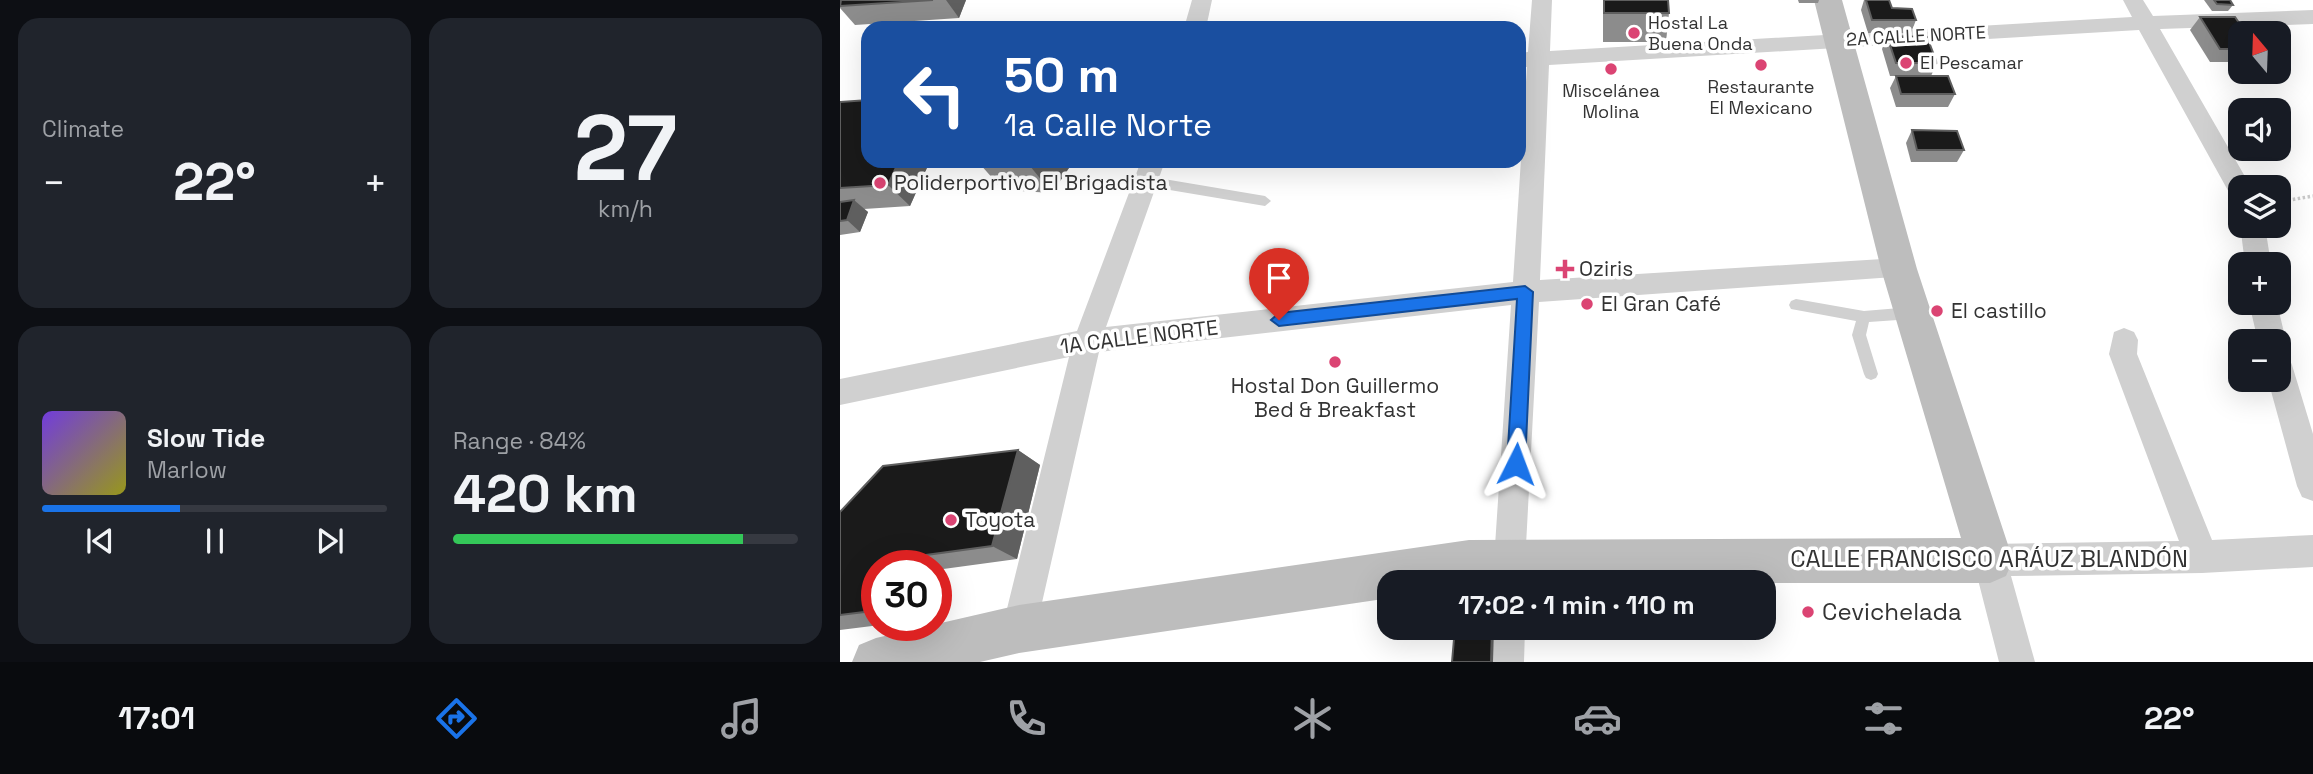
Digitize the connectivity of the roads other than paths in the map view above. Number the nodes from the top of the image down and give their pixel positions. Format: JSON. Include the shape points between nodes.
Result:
{"nodes":[{"id":1,"x":1202,"y":0,"type":"edge"},
{"id":2,"x":1542,"y":0,"type":"edge"},
{"id":3,"x":1828,"y":0,"type":"edge"},
{"id":4,"x":2133,"y":0,"type":"edge"},
{"id":5,"x":2313,"y":18,"type":"edge"},
{"id":6,"x":1197,"y":21,"type":"edge"},
{"id":7,"x":2147,"y":23,"type":"junction"},
{"id":8,"x":1837,"y":41,"type":"junction"},
{"id":9,"x":1530,"y":60,"type":"edge"},
{"id":10,"x":1149,"y":171,"type":"edge"},
{"id":11,"x":2232,"y":175,"type":"edge"},
{"id":12,"x":1265,"y":201,"type":"dead end"},
{"id":13,"x":1899,"y":269,"type":"junction"},
{"id":14,"x":1525,"y":292,"type":"junction"},
{"id":15,"x":1796,"y":305,"type":"dead end"},
{"id":16,"x":1913,"y":313,"type":"junction"},
{"id":17,"x":1864,"y":317,"type":"junction"},
{"id":18,"x":2124,"y":340,"type":"dead end"},
{"id":19,"x":1087,"y":341,"type":"junction"},
{"id":20,"x":1871,"y":374,"type":"dead end"},
{"id":21,"x":840,"y":391,"type":"edge"},
{"id":22,"x":2286,"y":392,"type":"edge"},
{"id":23,"x":2313,"y":485,"type":"edge"},
{"id":24,"x":2313,"y":551,"type":"edge"},
{"id":25,"x":2202,"y":557,"type":"junction"},
{"id":26,"x":1990,"y":560,"type":"junction"},
{"id":27,"x":1421,"y":570,"type":"edge"},
{"id":28,"x":1502,"y":570,"type":"edge"},
{"id":29,"x":1511,"y":570,"type":"edge"},
{"id":30,"x":1591,"y":570,"type":"edge"},
{"id":31,"x":1377,"y":576,"type":"edge"},
{"id":32,"x":1019,"y":629,"type":"junction"},
{"id":33,"x":1507,"y":640,"type":"edge"},
{"id":34,"x":876,"y":662,"type":"edge"},
{"id":35,"x":1506,"y":662,"type":"edge"},
{"id":36,"x":2017,"y":662,"type":"edge"}],
"edges":[{"from":1,"to":6,"type":"street"},
{"from":2,"to":9,"type":"street"},
{"from":3,"to":8,"type":"street"},
{"from":4,"to":7,"type":"street"},
{"from":5,"to":7,"type":"street","name":"2A CALLE NORTE"},
{"from":7,"to":8,"type":"street","name":"2A CALLE NORTE"},
{"from":7,"to":11,"type":"street"},
{"from":8,"to":9,"type":"street","name":"2A CALLE NORTE"},
{"from":8,"to":13,"type":"street"},
{"from":9,"to":14,"type":"street"},
{"from":10,"to":12,"type":"lane"},
{"from":10,"to":19,"type":"street"},
{"from":13,"to":14,"type":"street","name":"1A CALLE NORTE"},
{"from":13,"to":16,"type":"street"},
{"from":14,"to":19,"type":"street","name":"1A CALLE NORTE"},
{"from":14,"to":29,"type":"street"},
{"from":15,"to":17,"type":"lane"},
{"from":16,"to":17,"type":"lane"},
{"from":16,"to":26,"type":"street"},
{"from":17,"to":20,"type":"lane","via":[[1859,335]]},
{"from":18,"to":25,"type":"street","via":[[2123,355]]},
{"from":19,"to":21,"type":"street","name":"1A CALLE NORTE"},
{"from":19,"to":32,"type":"street"},
{"from":22,"to":23,"type":"street"},
{"from":24,"to":25,"type":"street","name":"CALLE FRANCISCO ARÁUZ BLANDÓN"},
{"from":25,"to":26,"type":"street","name":"CALLE FRANCISCO ARÁUZ BLANDÓN"},
{"from":26,"to":30,"type":"street","name":"CALLE FRANCISCO ARÁUZ BLANDÓN"},
{"from":26,"to":36,"type":"street"},
{"from":27,"to":28,"type":"street","name":"CALLE FRANCISCO ARÁUZ BLANDÓN","via":[[1469,563]]},
{"from":31,"to":32,"type":"street","name":"CALLE FRANCISCO ARÁUZ BLANDÓN"},
{"from":32,"to":34,"type":"street","name":"CALLE FRANCISCO ARÁUZ BLANDÓN"},
{"from":33,"to":35,"type":"street"}]}
